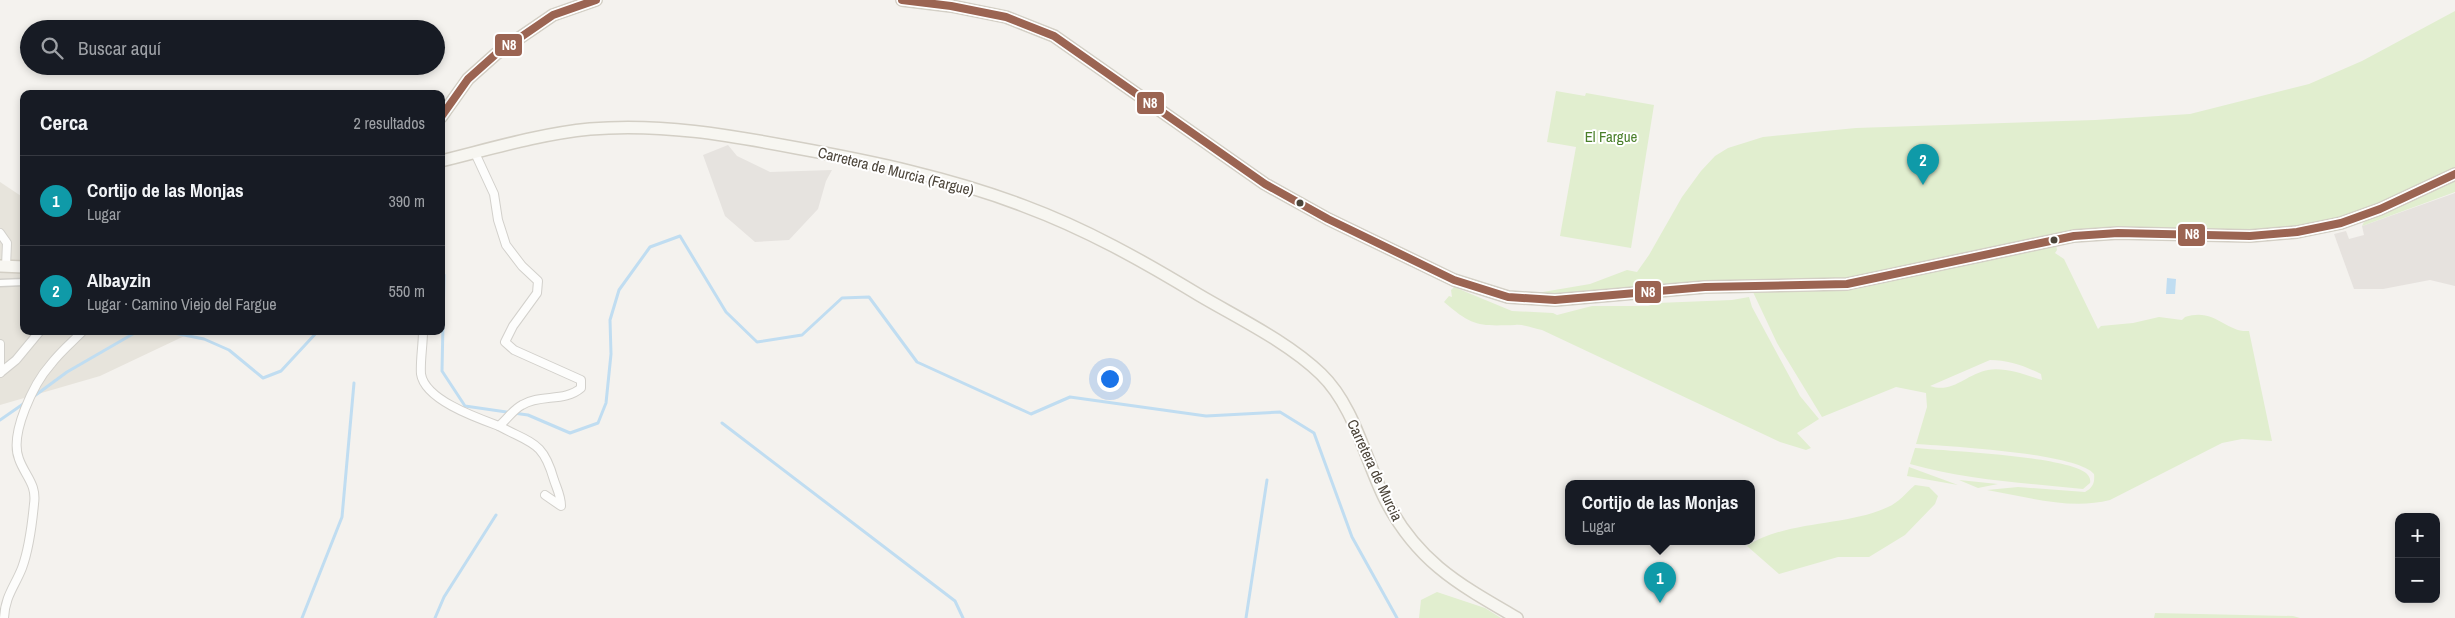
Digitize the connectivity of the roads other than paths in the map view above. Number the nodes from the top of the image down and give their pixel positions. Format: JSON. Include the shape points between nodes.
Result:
{"nodes":[{"id":1,"x":596,"y":0,"type":"edge"},
{"id":2,"x":902,"y":0,"type":"edge"},
{"id":3,"x":445,"y":111,"type":"edge"},
{"id":4,"x":475,"y":153,"type":"junction"},
{"id":5,"x":445,"y":160,"type":"edge"},
{"id":6,"x":2455,"y":174,"type":"edge"},
{"id":7,"x":0,"y":233,"type":"edge"},
{"id":8,"x":3,"y":266,"type":"edge"},
{"id":9,"x":20,"y":267,"type":"edge"},
{"id":10,"x":20,"y":282,"type":"edge"},
{"id":11,"x":0,"y":283,"type":"edge"},
{"id":12,"x":37,"y":335,"type":"edge"},
{"id":13,"x":79,"y":335,"type":"edge"},
{"id":14,"x":424,"y":335,"type":"edge"},
{"id":15,"x":0,"y":344,"type":"edge"},
{"id":16,"x":0,"y":353,"type":"edge"},
{"id":17,"x":1312,"y":366,"type":"joint"},
{"id":18,"x":0,"y":373,"type":"edge"},
{"id":19,"x":499,"y":426,"type":"junction"},
{"id":20,"x":545,"y":495,"type":"dead end"},
{"id":21,"x":4,"y":618,"type":"edge"},
{"id":22,"x":1517,"y":618,"type":"edge"}],
"edges":[{"from":1,"to":3,"type":"main road","via":[[553,15],[496,54],[468,79]]},
{"from":2,"to":6,"type":"main road","via":[[1006,17],[1054,36],[1266,184],[1328,219],[1454,280],[1508,297],[1555,300],[1705,287],[1847,284],[2074,236],[2118,233],[2250,236],[2297,232],[2341,223],[2380,209]]},
{"from":4,"to":5,"type":"main road","name":"Carretera de Murcia (Fargue)"},
{"from":4,"to":17,"type":"main road","name":"Carretera de Murcia (Fargue)","via":[[590,129],[675,129],[871,162],[958,184],[1067,223],[1138,260]]},
{"from":4,"to":19,"type":"street","via":[[494,194],[506,245],[538,281],[538,292],[505,342],[514,350],[581,380],[580,388],[572,396],[546,397],[522,405]]},
{"from":7,"to":8,"type":"street","via":[[7,243]]},
{"from":8,"to":9,"type":"main road"},
{"from":10,"to":11,"type":"street"},
{"from":12,"to":18,"type":"street"},
{"from":13,"to":21,"type":"street","via":[[50,365],[22,418],[16,442],[18,459],[35,491],[34,504],[22,569],[12,586]]},
{"from":14,"to":19,"type":"street","via":[[422,374],[427,387],[451,406]]},
{"from":15,"to":16,"type":"street"},
{"from":16,"to":18,"type":"street"},
{"from":17,"to":22,"type":"main road","name":"Carretera de Murcia","via":[[1345,406],[1385,498],[1419,549],[1443,573]]},
{"from":19,"to":20,"type":"street","via":[[536,444],[548,459],[561,496],[561,506]]}]}
